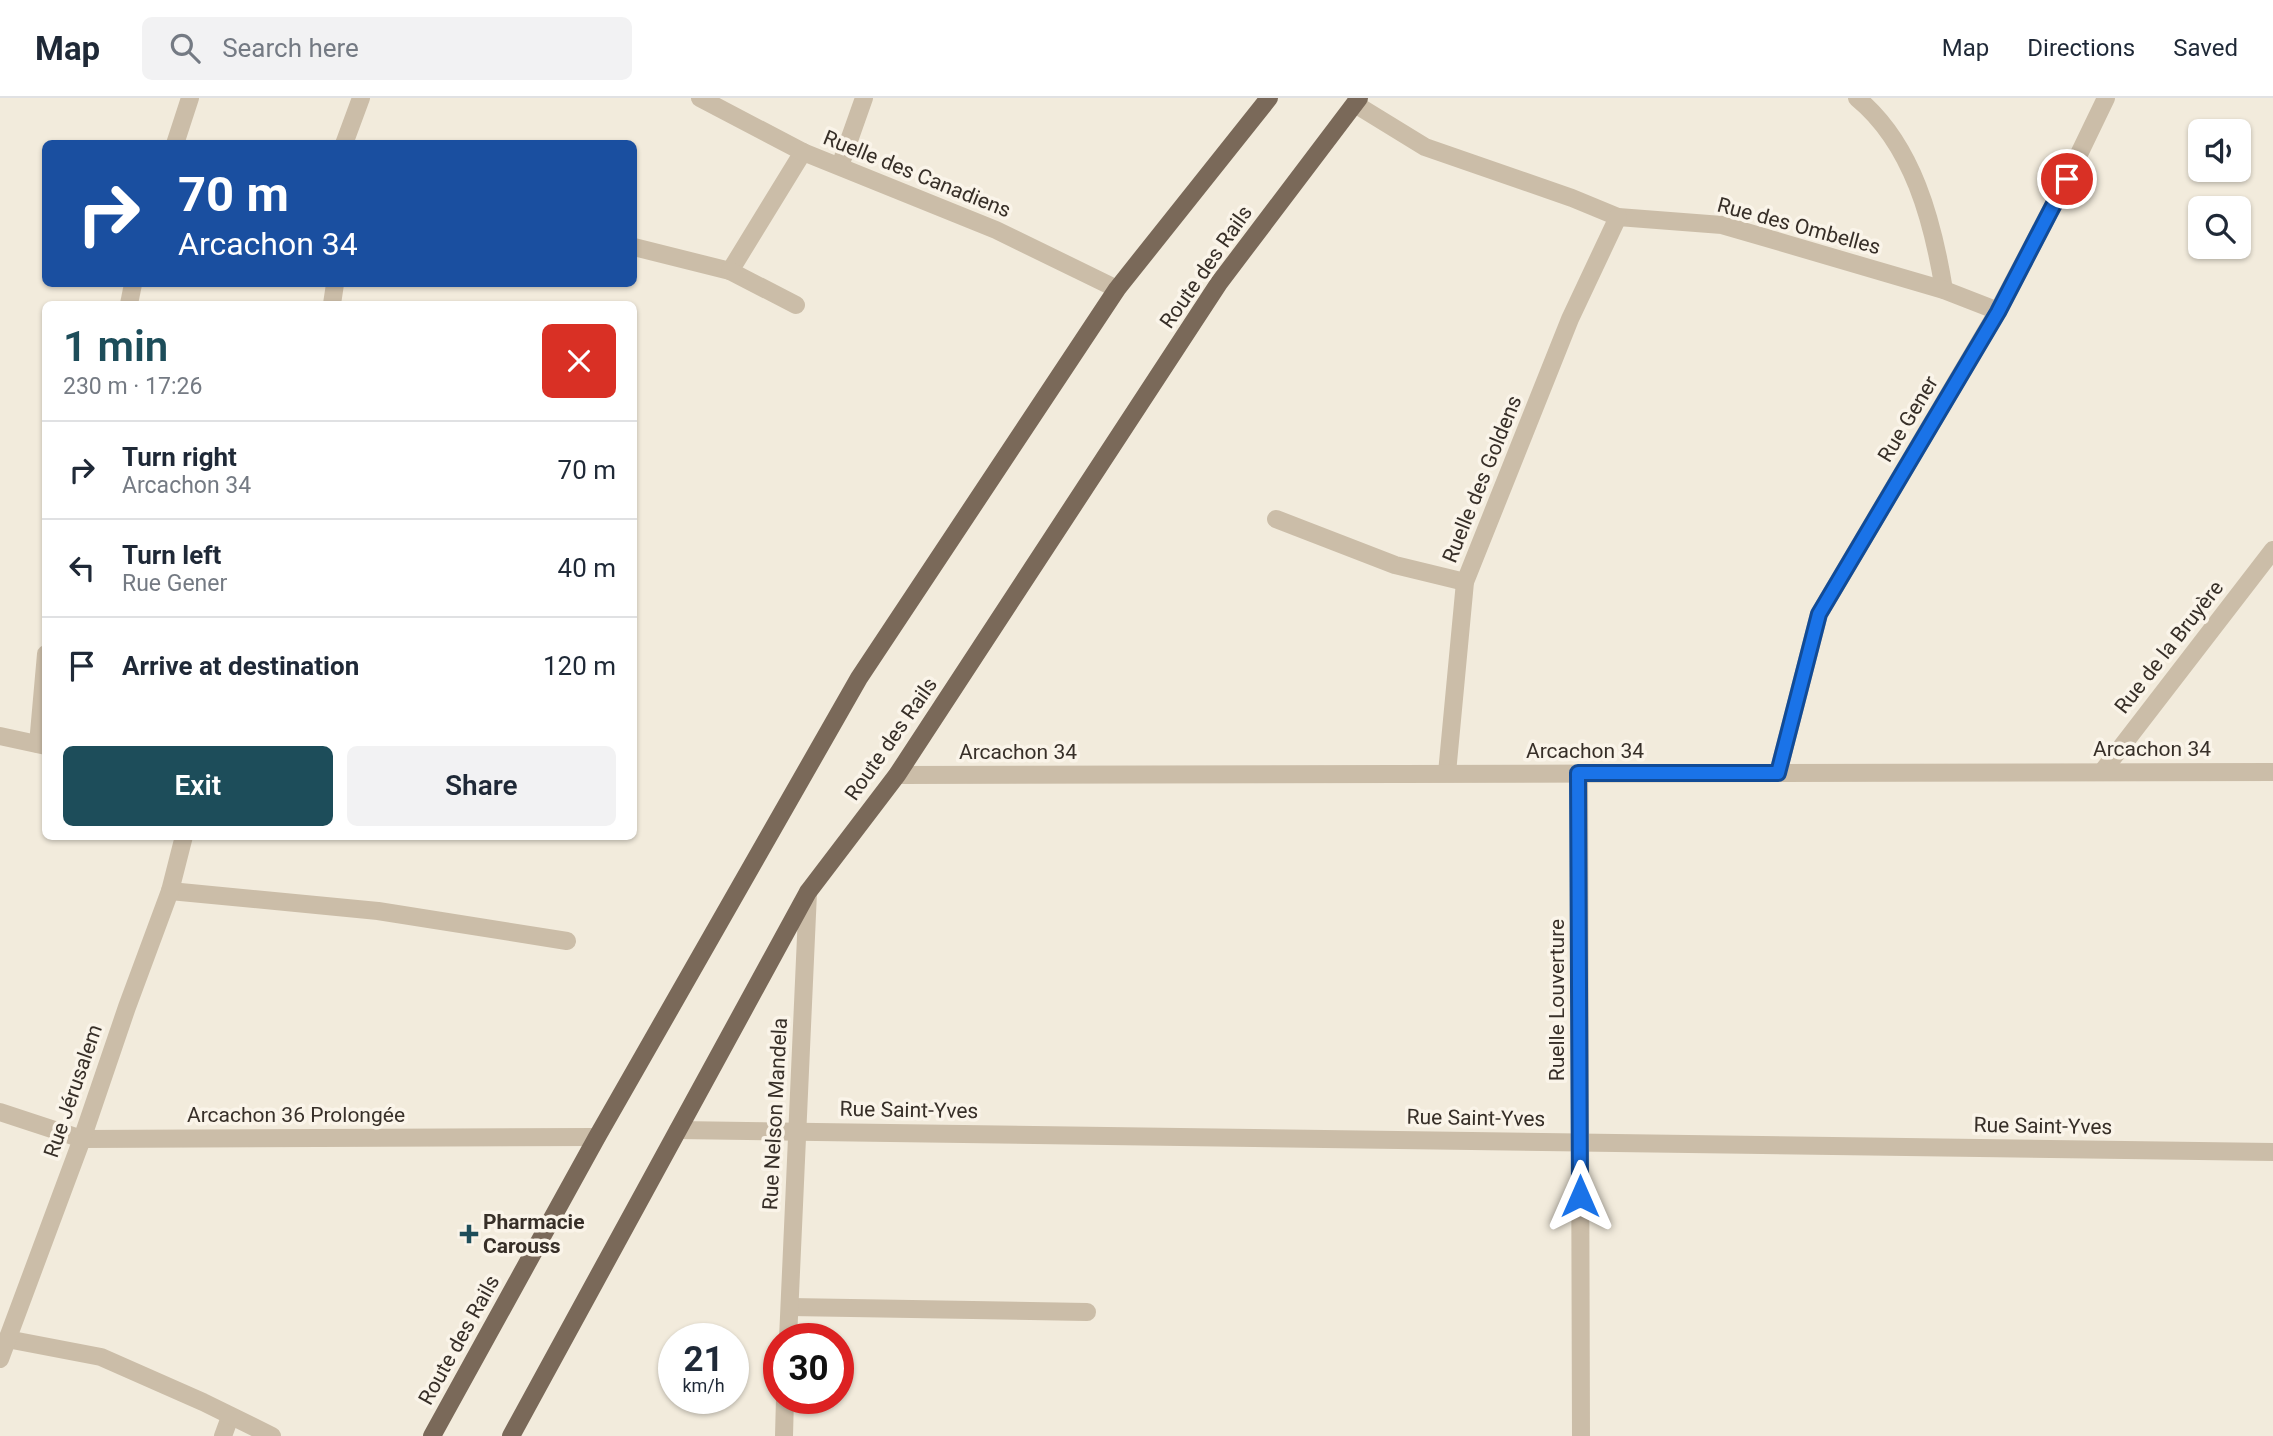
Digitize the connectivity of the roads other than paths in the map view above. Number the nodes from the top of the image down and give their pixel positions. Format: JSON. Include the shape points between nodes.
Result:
{"nodes":[{"id":1,"x":190,"y":98,"type":"edge"},
{"id":2,"x":361,"y":98,"type":"edge"},
{"id":3,"x":700,"y":98,"type":"edge"},
{"id":4,"x":864,"y":98,"type":"edge"},
{"id":5,"x":1269,"y":98,"type":"edge"},
{"id":6,"x":1857,"y":98,"type":"edge"},
{"id":7,"x":2106,"y":98,"type":"edge"},
{"id":8,"x":1357,"y":101,"type":"edge"},
{"id":9,"x":176,"y":140,"type":"edge"},
{"id":10,"x":345,"y":140,"type":"edge"},
{"id":11,"x":803,"y":152,"type":"junction"},
{"id":12,"x":840,"y":166,"type":"junction"},
{"id":13,"x":1618,"y":217,"type":"junction"},
{"id":14,"x":637,"y":248,"type":"edge"},
{"id":15,"x":730,"y":271,"type":"junction"},
{"id":16,"x":1117,"y":289,"type":"junction"},
{"id":17,"x":1944,"y":290,"type":"junction"},
{"id":18,"x":796,"y":305,"type":"dead end"},
{"id":19,"x":1998,"y":312,"type":"junction"},
{"id":20,"x":1276,"y":519,"type":"dead end"},
{"id":21,"x":2273,"y":550,"type":"edge"},
{"id":22,"x":1465,"y":582,"type":"junction"},
{"id":23,"x":0,"y":736,"type":"edge"},
{"id":24,"x":42,"y":745,"type":"edge"},
{"id":25,"x":2102,"y":772,"type":"junction"},
{"id":26,"x":2273,"y":772,"type":"edge"},
{"id":27,"x":1447,"y":773,"type":"junction"},
{"id":28,"x":1578,"y":773,"type":"junction"},
{"id":29,"x":1778,"y":773,"type":"junction"},
{"id":30,"x":897,"y":775,"type":"junction"},
{"id":31,"x":183,"y":840,"type":"edge"},
{"id":32,"x":170,"y":891,"type":"junction"},
{"id":33,"x":808,"y":892,"type":"junction"},
{"id":34,"x":567,"y":941,"type":"dead end"},
{"id":35,"x":0,"y":1112,"type":"edge"},
{"id":36,"x":678,"y":1130,"type":"junction"},
{"id":37,"x":796,"y":1132,"type":"junction"},
{"id":38,"x":597,"y":1137,"type":"junction"},
{"id":39,"x":82,"y":1139,"type":"junction"},
{"id":40,"x":1580,"y":1142,"type":"junction"},
{"id":41,"x":2273,"y":1152,"type":"edge"},
{"id":42,"x":790,"y":1307,"type":"junction"},
{"id":43,"x":1087,"y":1312,"type":"dead end"},
{"id":44,"x":789,"y":1323,"type":"edge"},
{"id":45,"x":7,"y":1339,"type":"junction"},
{"id":46,"x":0,"y":1359,"type":"edge"},
{"id":47,"x":785,"y":1414,"type":"edge"},
{"id":48,"x":230,"y":1417,"type":"junction"},
{"id":49,"x":223,"y":1436,"type":"edge"},
{"id":50,"x":272,"y":1436,"type":"edge"},
{"id":51,"x":432,"y":1436,"type":"edge"},
{"id":52,"x":511,"y":1436,"type":"edge"},
{"id":53,"x":784,"y":1436,"type":"edge"},
{"id":54,"x":1581,"y":1436,"type":"edge"}],
"edges":[{"from":1,"to":9,"type":"street"},
{"from":2,"to":10,"type":"street"},
{"from":3,"to":11,"type":"street","name":"Ruelle des Canadiens"},
{"from":4,"to":12,"type":"street"},
{"from":5,"to":16,"type":"main road","name":"Route des Rails"},
{"from":6,"to":17,"type":"street","via":[[1895,140],[1919,190],[1937,244]]},
{"from":7,"to":19,"type":"street","name":"Rue Gener"},
{"from":8,"to":13,"type":"street","name":"Rue des Ombelles","via":[[1425,147]]},
{"from":8,"to":30,"type":"main road","name":"Route des Rails","via":[[1219,283]]},
{"from":11,"to":12,"type":"street","name":"Ruelle des Canadiens"},
{"from":11,"to":15,"type":"street"},
{"from":12,"to":16,"type":"street","name":"Ruelle des Canadiens","via":[[996,230]]},
{"from":13,"to":17,"type":"street","name":"Rue des Ombelles","via":[[1722,225]]},
{"from":13,"to":22,"type":"street","name":"Ruelle des Goldens","via":[[1570,319]]},
{"from":14,"to":15,"type":"street"},
{"from":15,"to":18,"type":"street"},
{"from":16,"to":38,"type":"main road","name":"Route des Rails","via":[[859,678]]},
{"from":17,"to":19,"type":"street","name":"Rue des Ombelles"},
{"from":19,"to":29,"type":"street","name":"Rue Gener","via":[[1819,614]]},
{"from":20,"to":22,"type":"street","via":[[1395,565]]},
{"from":21,"to":25,"type":"street","name":"Rue de la Bruyère"},
{"from":22,"to":27,"type":"street","name":"Ruelle des Goldens"},
{"from":23,"to":24,"type":"street"},
{"from":25,"to":26,"type":"street","name":"Arcachon 34"},
{"from":25,"to":29,"type":"street","name":"Arcachon 34"},
{"from":27,"to":28,"type":"street","name":"Arcachon 34"},
{"from":27,"to":30,"type":"street","name":"Arcachon 34"},
{"from":28,"to":29,"type":"street","name":"Arcachon 34"},
{"from":28,"to":40,"type":"street","name":"Ruelle Louverture"},
{"from":30,"to":33,"type":"main road","name":"Route des Rails"},
{"from":31,"to":32,"type":"street","name":"Rue Jérusalem"},
{"from":32,"to":34,"type":"street","via":[[378,911]]},
{"from":32,"to":39,"type":"street","name":"Rue Jérusalem"},
{"from":33,"to":36,"type":"main road","name":"Route des Rails"},
{"from":33,"to":37,"type":"street","name":"Rue Nelson Mandela"},
{"from":35,"to":39,"type":"street","name":"Arcachon 36 Prolongée"},
{"from":36,"to":37,"type":"street","name":"Rue Saint-Yves"},
{"from":36,"to":52,"type":"main road","name":"Route des Rails"},
{"from":37,"to":40,"type":"street","name":"Rue Saint-Yves"},
{"from":37,"to":42,"type":"street","name":"Rue Nelson Mandela"},
{"from":38,"to":39,"type":"street","name":"Arcachon 36 Prolongée"},
{"from":38,"to":51,"type":"main road","name":"Route des Rails"},
{"from":39,"to":45,"type":"street","name":"Rue Jérusalem"},
{"from":40,"to":41,"type":"street","name":"Rue Saint-Yves"},
{"from":40,"to":54,"type":"street","name":"Ruelle Louverture"},
{"from":42,"to":43,"type":"street"},
{"from":42,"to":44,"type":"street","name":"Rue Nelson Mandela"},
{"from":45,"to":46,"type":"street","name":"Rue Jérusalem"},
{"from":45,"to":48,"type":"street","via":[[101,1357]]},
{"from":47,"to":53,"type":"street"},
{"from":48,"to":49,"type":"street"},
{"from":48,"to":50,"type":"street"}]}
